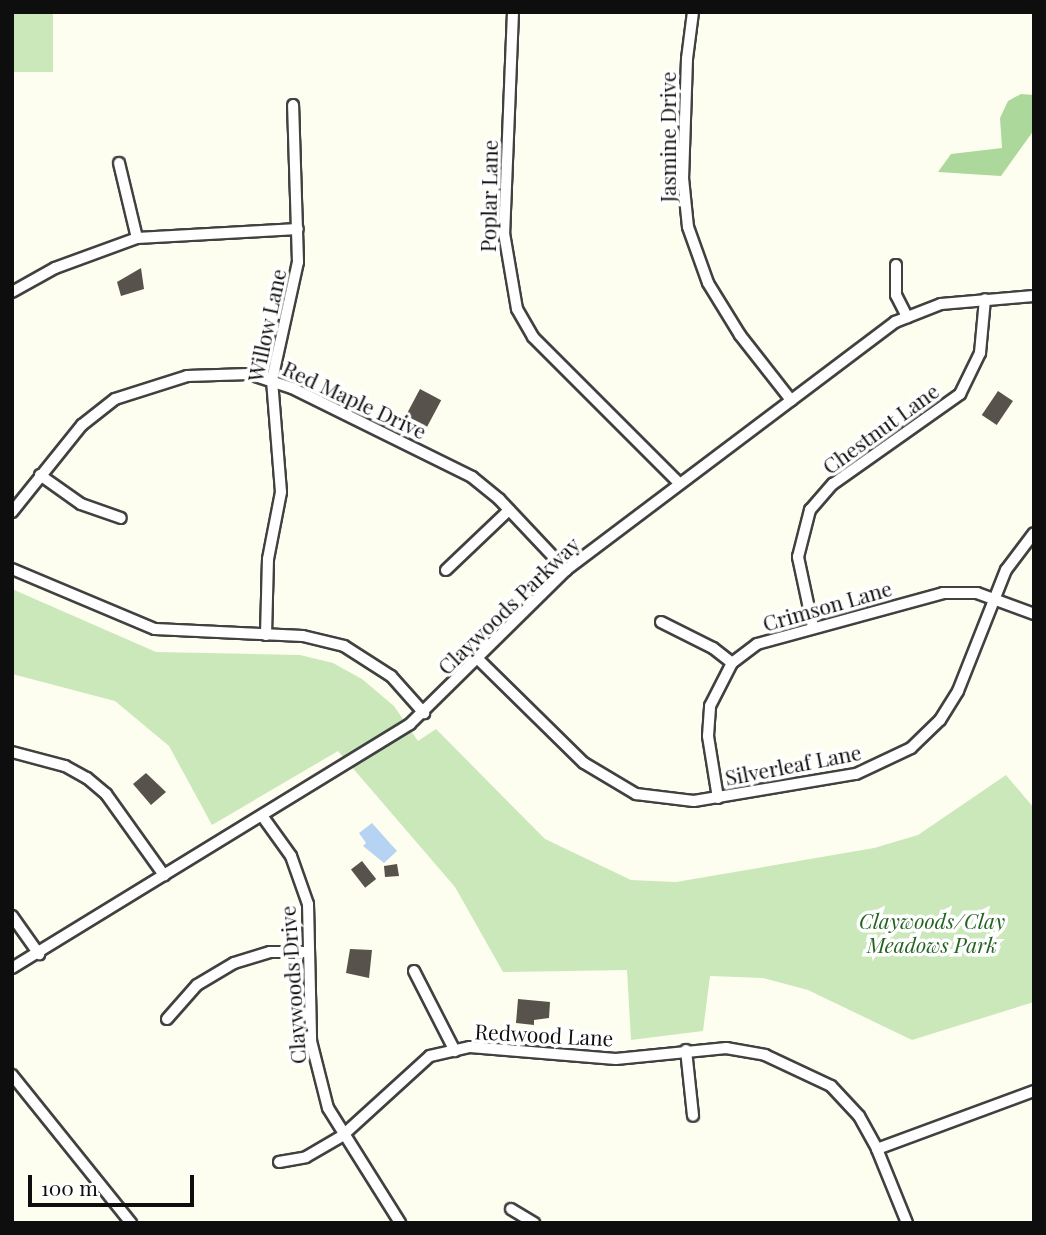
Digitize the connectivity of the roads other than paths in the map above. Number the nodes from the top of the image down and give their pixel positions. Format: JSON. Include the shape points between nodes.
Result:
{"nodes":[{"id":1,"x":513,"y":12,"type":"edge"},
{"id":2,"x":693,"y":12,"type":"edge"},
{"id":3,"x":292,"y":105,"type":"dead end"},
{"id":4,"x":119,"y":163,"type":"dead end"},
{"id":5,"x":298,"y":229,"type":"junction"},
{"id":6,"x":137,"y":238,"type":"junction"},
{"id":7,"x":896,"y":265,"type":"dead end"},
{"id":8,"x":12,"y":292,"type":"edge"},
{"id":9,"x":1034,"y":296,"type":"edge"},
{"id":10,"x":985,"y":299,"type":"junction"},
{"id":11,"x":906,"y":317,"type":"junction"},
{"id":12,"x":272,"y":380,"type":"junction"},
{"id":13,"x":791,"y":400,"type":"junction"},
{"id":14,"x":40,"y":475,"type":"junction"},
{"id":15,"x":678,"y":483,"type":"junction"},
{"id":16,"x":509,"y":510,"type":"junction"},
{"id":17,"x":12,"y":512,"type":"edge"},
{"id":18,"x":121,"y":519,"type":"dead end"},
{"id":19,"x":1034,"y":533,"type":"edge"},
{"id":20,"x":12,"y":569,"type":"edge"},
{"id":21,"x":446,"y":570,"type":"dead end"},
{"id":22,"x":566,"y":570,"type":"junction"},
{"id":23,"x":994,"y":599,"type":"junction"},
{"id":24,"x":1034,"y":614,"type":"edge"},
{"id":25,"x":661,"y":622,"type":"dead end"},
{"id":26,"x":813,"y":627,"type":"junction"},
{"id":27,"x":266,"y":635,"type":"junction"},
{"id":28,"x":478,"y":659,"type":"junction"},
{"id":29,"x":732,"y":663,"type":"junction"},
{"id":30,"x":424,"y":713,"type":"junction"},
{"id":31,"x":12,"y":752,"type":"edge"},
{"id":32,"x":718,"y":798,"type":"junction"},
{"id":33,"x":263,"y":817,"type":"junction"},
{"id":34,"x":164,"y":875,"type":"junction"},
{"id":35,"x":12,"y":916,"type":"edge"},
{"id":36,"x":309,"y":952,"type":"junction"},
{"id":37,"x":39,"y":954,"type":"junction"},
{"id":38,"x":12,"y":968,"type":"edge"},
{"id":39,"x":414,"y":971,"type":"dead end"},
{"id":40,"x":167,"y":1019,"type":"dead end"},
{"id":41,"x":685,"y":1049,"type":"junction"},
{"id":42,"x":455,"y":1051,"type":"junction"},
{"id":43,"x":12,"y":1075,"type":"edge"},
{"id":44,"x":1034,"y":1091,"type":"edge"},
{"id":45,"x":694,"y":1116,"type":"dead end"},
{"id":46,"x":342,"y":1136,"type":"junction"},
{"id":47,"x":877,"y":1149,"type":"junction"},
{"id":48,"x":279,"y":1162,"type":"dead end"},
{"id":49,"x":511,"y":1209,"type":"dead end"},
{"id":50,"x":131,"y":1223,"type":"edge"},
{"id":51,"x":400,"y":1223,"type":"edge"},
{"id":52,"x":534,"y":1223,"type":"edge"},
{"id":53,"x":906,"y":1223,"type":"edge"}],
"edges":[{"from":1,"to":15,"type":"street","name":"Poplar Lane","via":[[504,233],[517,309],[533,337]]},
{"from":2,"to":13,"type":"street","name":"Jasmine Drive","via":[[683,178],[688,227],[708,283],[740,335]]},
{"from":3,"to":5,"type":"street","name":"Willow Lane"},
{"from":4,"to":6,"type":"street"},
{"from":5,"to":6,"type":"street"},
{"from":5,"to":12,"type":"street","name":"Willow Lane","via":[[296,283]]},
{"from":6,"to":8,"type":"street","via":[[55,268]]},
{"from":7,"to":11,"type":"street","via":[[896,295]]},
{"from":9,"to":10,"type":"street","name":"Claywoods Parkway"},
{"from":10,"to":11,"type":"street","name":"Claywoods Parkway","via":[[942,304]]},
{"from":10,"to":26,"type":"street","name":"Chestnut Lane","via":[[980,353],[960,394],[832,484],[810,510],[798,557]]},
{"from":11,"to":13,"type":"street","name":"Claywoods Parkway"},
{"from":12,"to":14,"type":"street","name":"Red Maple Drive","via":[[203,373],[132,390],[82,425]]},
{"from":12,"to":16,"type":"street","name":"Red Maple Drive","via":[[472,477]]},
{"from":12,"to":27,"type":"street","name":"Willow Lane","via":[[281,492],[268,559]]},
{"from":13,"to":15,"type":"street","name":"Claywoods Parkway"},
{"from":14,"to":17,"type":"street","name":"Red Maple Drive"},
{"from":14,"to":18,"type":"street","via":[[81,505]]},
{"from":15,"to":22,"type":"street","name":"Claywoods Parkway"},
{"from":16,"to":21,"type":"street"},
{"from":16,"to":22,"type":"street","name":"Red Maple Drive"},
{"from":19,"to":23,"type":"street","name":"Silverleaf Lane","via":[[1014,555]]},
{"from":20,"to":27,"type":"street","via":[[155,629]]},
{"from":22,"to":28,"type":"street","name":"Claywoods Parkway"},
{"from":23,"to":24,"type":"street","name":"Crimson Lane"},
{"from":23,"to":26,"type":"street","name":"Crimson Lane","via":[[943,593]]},
{"from":23,"to":32,"type":"street","name":"Silverleaf Lane","via":[[950,705],[911,748],[856,774]]},
{"from":25,"to":29,"type":"street"},
{"from":26,"to":29,"type":"street","name":"Crimson Lane","via":[[757,644]]},
{"from":27,"to":30,"type":"street","via":[[324,640],[361,654],[391,676]]},
{"from":28,"to":30,"type":"street","name":"Claywoods Parkway"},
{"from":28,"to":32,"type":"street","name":"Silverleaf Lane","via":[[584,763],[616,785],[675,801]]},
{"from":29,"to":32,"type":"street","name":"Crimson Lane","via":[[714,691],[707,720]]},
{"from":30,"to":33,"type":"street","name":"Claywoods Parkway"},
{"from":31,"to":34,"type":"street","via":[[65,766],[96,786]]},
{"from":33,"to":34,"type":"street","name":"Claywoods Parkway"},
{"from":33,"to":36,"type":"street","name":"Claywoods Drive","via":[[297,868],[308,904]]},
{"from":34,"to":37,"type":"street","name":"Claywoods Parkway"},
{"from":35,"to":37,"type":"street"},
{"from":36,"to":40,"type":"street","via":[[270,952],[234,963],[197,985]]},
{"from":36,"to":46,"type":"street","name":"Claywoods Drive","via":[[311,1041],[328,1108]]},
{"from":37,"to":38,"type":"street","name":"Claywoods Parkway"},
{"from":39,"to":42,"type":"street"},
{"from":41,"to":42,"type":"street","name":"Redwood Lane","via":[[616,1059],[494,1048]]},
{"from":41,"to":45,"type":"street"},
{"from":41,"to":47,"type":"street","name":"Redwood Lane","via":[[726,1048],[799,1068],[838,1094],[859,1116]]},
{"from":42,"to":46,"type":"street","name":"Redwood Lane","via":[[429,1056]]},
{"from":43,"to":50,"type":"street"},
{"from":44,"to":47,"type":"street"},
{"from":46,"to":48,"type":"street","name":"Redwood Lane","via":[[306,1157]]},
{"from":46,"to":51,"type":"street","name":"Claywoods Drive"},
{"from":47,"to":53,"type":"street","name":"Redwood Lane"},
{"from":49,"to":52,"type":"street"}]}
